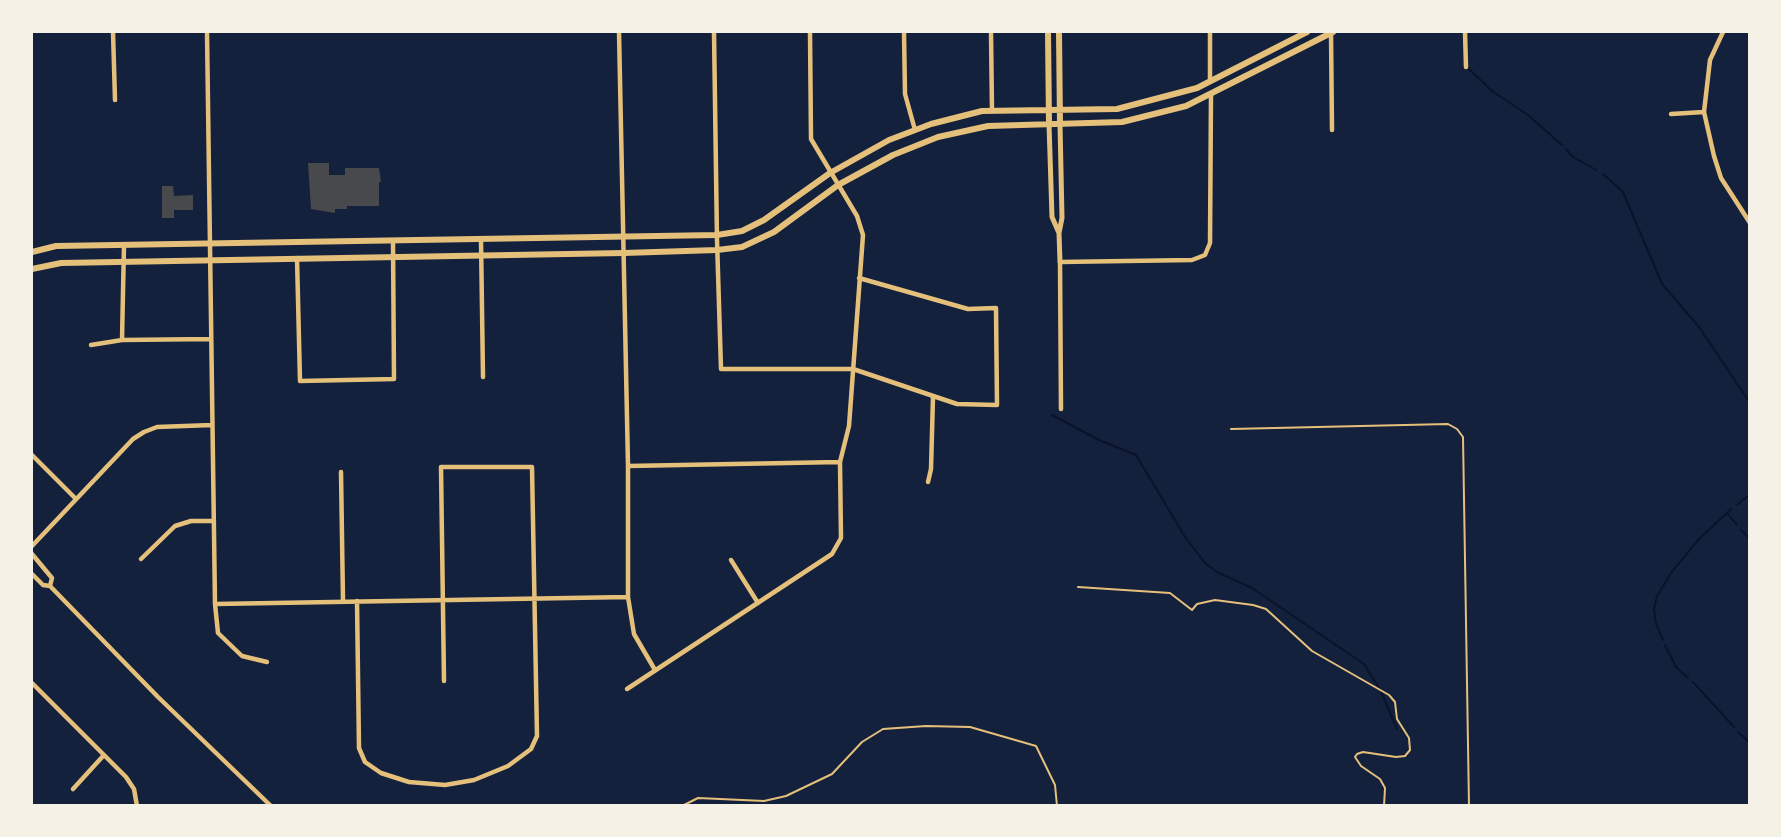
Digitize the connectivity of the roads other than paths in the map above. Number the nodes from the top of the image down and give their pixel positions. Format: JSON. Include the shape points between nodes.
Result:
{"nodes":[{"id":1,"x":113,"y":32,"type":"edge"},
{"id":2,"x":206,"y":32,"type":"edge"},
{"id":3,"x":619,"y":32,"type":"edge"},
{"id":4,"x":714,"y":32,"type":"edge"},
{"id":5,"x":810,"y":32,"type":"edge"},
{"id":6,"x":904,"y":32,"type":"edge"},
{"id":7,"x":991,"y":32,"type":"edge"},
{"id":8,"x":1048,"y":32,"type":"edge"},
{"id":9,"x":1059,"y":32,"type":"edge"},
{"id":10,"x":1210,"y":32,"type":"edge"},
{"id":11,"x":1307,"y":32,"type":"edge"},
{"id":12,"x":1332,"y":32,"type":"edge"},
{"id":13,"x":1465,"y":32,"type":"edge"},
{"id":14,"x":1723,"y":32,"type":"edge"},
{"id":15,"x":1466,"y":67,"type":"dead end"},
{"id":16,"x":1210,"y":81,"type":"junction"},
{"id":17,"x":1211,"y":94,"type":"junction"},
{"id":18,"x":115,"y":100,"type":"dead end"},
{"id":19,"x":1048,"y":110,"type":"junction"},
{"id":20,"x":1060,"y":110,"type":"junction"},
{"id":21,"x":992,"y":111,"type":"junction"},
{"id":22,"x":1704,"y":112,"type":"junction"},
{"id":23,"x":1671,"y":114,"type":"dead end"},
{"id":24,"x":1049,"y":124,"type":"junction"},
{"id":25,"x":1060,"y":124,"type":"junction"},
{"id":26,"x":915,"y":130,"type":"junction"},
{"id":27,"x":1332,"y":130,"type":"dead end"},
{"id":28,"x":830,"y":173,"type":"junction"},
{"id":29,"x":838,"y":185,"type":"junction"},
{"id":30,"x":1749,"y":223,"type":"edge"},
{"id":31,"x":1059,"y":233,"type":"junction"},
{"id":32,"x":717,"y":236,"type":"junction"},
{"id":33,"x":623,"y":238,"type":"junction"},
{"id":34,"x":481,"y":240,"type":"junction"},
{"id":35,"x":393,"y":241,"type":"junction"},
{"id":36,"x":211,"y":244,"type":"junction"},
{"id":37,"x":124,"y":245,"type":"junction"},
{"id":38,"x":717,"y":250,"type":"junction"},
{"id":39,"x":32,"y":252,"type":"edge"},
{"id":40,"x":624,"y":253,"type":"junction"},
{"id":41,"x":481,"y":255,"type":"junction"},
{"id":42,"x":393,"y":256,"type":"junction"},
{"id":43,"x":297,"y":258,"type":"junction"},
{"id":44,"x":210,"y":260,"type":"junction"},
{"id":45,"x":123,"y":261,"type":"junction"},
{"id":46,"x":1060,"y":262,"type":"junction"},
{"id":47,"x":32,"y":269,"type":"edge"},
{"id":48,"x":859,"y":278,"type":"junction"},
{"id":49,"x":211,"y":339,"type":"junction"},
{"id":50,"x":122,"y":340,"type":"junction"},
{"id":51,"x":91,"y":345,"type":"dead end"},
{"id":52,"x":853,"y":369,"type":"junction"},
{"id":53,"x":484,"y":377,"type":"dead end"},
{"id":54,"x":933,"y":397,"type":"junction"},
{"id":55,"x":1061,"y":409,"type":"dead end"},
{"id":56,"x":212,"y":425,"type":"junction"},
{"id":57,"x":32,"y":455,"type":"edge"},
{"id":58,"x":840,"y":462,"type":"junction"},
{"id":59,"x":628,"y":466,"type":"junction"},
{"id":60,"x":341,"y":472,"type":"dead end"},
{"id":61,"x":928,"y":482,"type":"dead end"},
{"id":62,"x":76,"y":499,"type":"junction"},
{"id":63,"x":214,"y":521,"type":"junction"},
{"id":64,"x":32,"y":546,"type":"edge"},
{"id":65,"x":32,"y":554,"type":"edge"},
{"id":66,"x":141,"y":559,"type":"dead end"},
{"id":67,"x":731,"y":560,"type":"dead end"},
{"id":68,"x":32,"y":574,"type":"edge"},
{"id":69,"x":50,"y":586,"type":"junction"},
{"id":70,"x":628,"y":597,"type":"junction"},
{"id":71,"x":535,"y":599,"type":"junction"},
{"id":72,"x":442,"y":600,"type":"junction"},
{"id":73,"x":343,"y":601,"type":"junction"},
{"id":74,"x":357,"y":601,"type":"junction"},
{"id":75,"x":758,"y":603,"type":"junction"},
{"id":76,"x":215,"y":604,"type":"junction"},
{"id":77,"x":267,"y":662,"type":"dead end"},
{"id":78,"x":655,"y":670,"type":"junction"},
{"id":79,"x":444,"y":681,"type":"dead end"},
{"id":80,"x":32,"y":683,"type":"edge"},
{"id":81,"x":627,"y":689,"type":"dead end"},
{"id":82,"x":104,"y":755,"type":"junction"},
{"id":83,"x":73,"y":789,"type":"dead end"},
{"id":84,"x":137,"y":806,"type":"edge"},
{"id":85,"x":271,"y":806,"type":"edge"}],
"edges":[{"from":1,"to":18,"type":"street"},
{"from":2,"to":36,"type":"street"},
{"from":3,"to":33,"type":"street"},
{"from":4,"to":32,"type":"street"},
{"from":5,"to":28,"type":"street","via":[[811,139]]},
{"from":6,"to":26,"type":"street","via":[[905,94]]},
{"from":7,"to":21,"type":"street"},
{"from":8,"to":19,"type":"main road"},
{"from":9,"to":20,"type":"main road"},
{"from":10,"to":16,"type":"street"},
{"from":11,"to":16,"type":"main road"},
{"from":12,"to":17,"type":"main road"},
{"from":12,"to":27,"type":"street"},
{"from":13,"to":15,"type":"street"},
{"from":14,"to":22,"type":"street","via":[[1710,60]]},
{"from":16,"to":20,"type":"main road","via":[[1117,109]]},
{"from":17,"to":25,"type":"main road","via":[[1186,106],[1122,122]]},
{"from":17,"to":46,"type":"street","via":[[1210,243],[1205,255],[1192,260]]},
{"from":19,"to":20,"type":"main road"},
{"from":19,"to":21,"type":"main road"},
{"from":19,"to":24,"type":"main road"},
{"from":20,"to":25,"type":"main road"},
{"from":21,"to":26,"type":"main road"},
{"from":22,"to":23,"type":"street"},
{"from":22,"to":30,"type":"street","via":[[1721,178]]},
{"from":24,"to":25,"type":"main road"},
{"from":24,"to":29,"type":"main road","via":[[988,126],[939,137]]},
{"from":24,"to":31,"type":"street","via":[[1052,218]]},
{"from":25,"to":31,"type":"street"},
{"from":26,"to":28,"type":"main road"},
{"from":28,"to":29,"type":"street"},
{"from":28,"to":32,"type":"main road","via":[[764,220]]},
{"from":29,"to":38,"type":"main road","via":[[774,232],[742,247]]},
{"from":29,"to":48,"type":"street","via":[[863,234]]},
{"from":31,"to":46,"type":"street"},
{"from":32,"to":33,"type":"main road"},
{"from":32,"to":38,"type":"street"},
{"from":33,"to":34,"type":"main road"},
{"from":33,"to":40,"type":"street"},
{"from":34,"to":35,"type":"main road"},
{"from":34,"to":41,"type":"street"},
{"from":35,"to":36,"type":"main road"},
{"from":35,"to":42,"type":"street"},
{"from":36,"to":37,"type":"main road"},
{"from":36,"to":44,"type":"street"},
{"from":37,"to":39,"type":"main road","via":[[56,246]]},
{"from":37,"to":45,"type":"street"},
{"from":38,"to":40,"type":"main road"},
{"from":38,"to":52,"type":"street","via":[[721,369]]},
{"from":40,"to":41,"type":"main road"},
{"from":40,"to":59,"type":"street"},
{"from":41,"to":42,"type":"main road"},
{"from":41,"to":53,"type":"street"},
{"from":42,"to":43,"type":"main road"},
{"from":42,"to":43,"type":"street","via":[[394,379],[368,380],[300,381]]},
{"from":43,"to":44,"type":"main road"},
{"from":44,"to":45,"type":"main road"},
{"from":44,"to":49,"type":"street"},
{"from":45,"to":47,"type":"main road"},
{"from":45,"to":50,"type":"street"},
{"from":46,"to":55,"type":"street"},
{"from":48,"to":52,"type":"street"},
{"from":48,"to":54,"type":"street","via":[[968,310],[996,308],[997,405],[957,404]]},
{"from":49,"to":50,"type":"street"},
{"from":49,"to":56,"type":"street"},
{"from":50,"to":51,"type":"street"},
{"from":52,"to":54,"type":"street"},
{"from":52,"to":58,"type":"street","via":[[849,426]]},
{"from":54,"to":61,"type":"street"},
{"from":56,"to":62,"type":"street","via":[[157,427],[144,432]]},
{"from":56,"to":63,"type":"street"},
{"from":57,"to":62,"type":"street"},
{"from":58,"to":59,"type":"street"},
{"from":58,"to":75,"type":"street","via":[[841,538],[837,546],[832,554]]},
{"from":59,"to":70,"type":"street"},
{"from":60,"to":73,"type":"street"},
{"from":62,"to":64,"type":"street"},
{"from":63,"to":66,"type":"street","via":[[175,526]]},
{"from":63,"to":76,"type":"street"},
{"from":65,"to":69,"type":"street","via":[[52,578]]},
{"from":67,"to":75,"type":"street"},
{"from":68,"to":69,"type":"street"},
{"from":69,"to":85,"type":"street"},
{"from":70,"to":71,"type":"street"},
{"from":70,"to":78,"type":"street","via":[[634,634]]},
{"from":71,"to":72,"type":"street"},
{"from":71,"to":72,"type":"street","via":[[532,467],[441,467]]},
{"from":71,"to":74,"type":"street","via":[[537,736],[531,749],[508,766],[474,780],[445,785],[409,782],[365,762],[359,748]]},
{"from":72,"to":74,"type":"street"},
{"from":72,"to":79,"type":"street"},
{"from":73,"to":74,"type":"street"},
{"from":73,"to":76,"type":"street"},
{"from":75,"to":78,"type":"street"},
{"from":76,"to":77,"type":"street","via":[[218,633],[242,656]]},
{"from":78,"to":81,"type":"street"},
{"from":80,"to":82,"type":"street"},
{"from":82,"to":83,"type":"street"},
{"from":82,"to":84,"type":"street","via":[[127,777]]}]}
